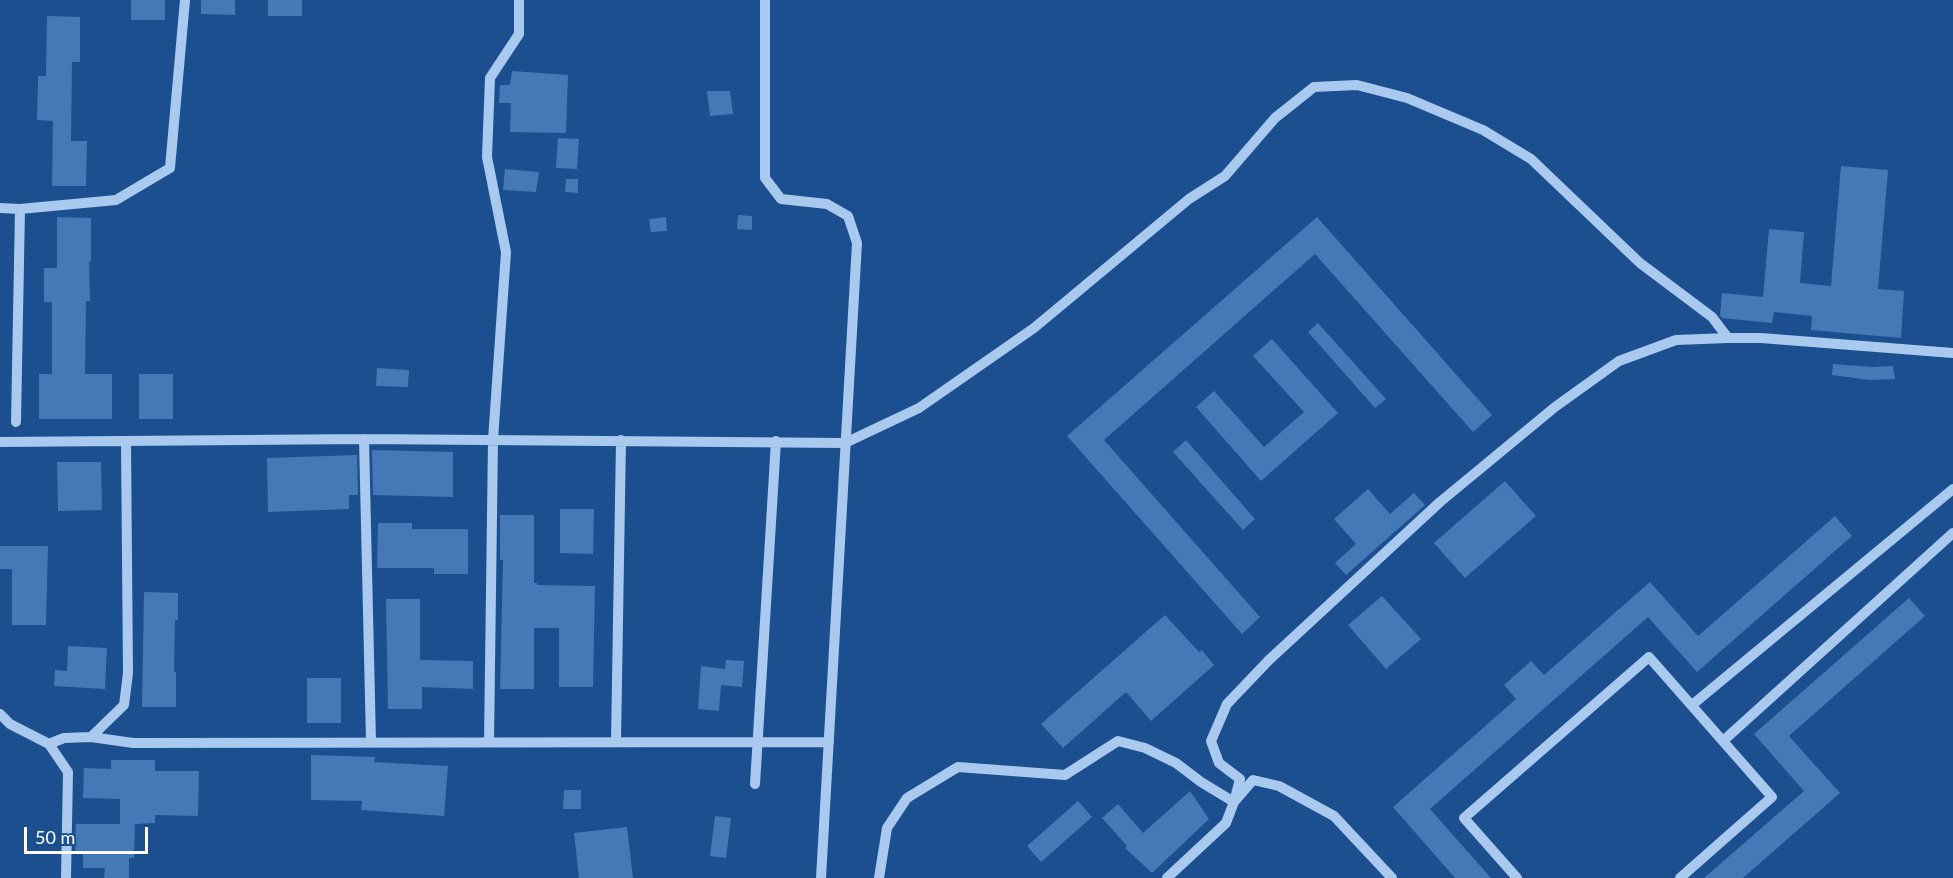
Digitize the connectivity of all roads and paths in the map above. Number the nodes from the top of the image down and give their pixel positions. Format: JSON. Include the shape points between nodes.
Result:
{"nodes":[{"id":1,"x":185,"y":0,"type":"edge"},
{"id":2,"x":519,"y":0,"type":"edge"},
{"id":3,"x":765,"y":0,"type":"edge"},
{"id":4,"x":0,"y":208,"type":"edge"},
{"id":5,"x":20,"y":209,"type":"junction"},
{"id":6,"x":1728,"y":338,"type":"junction"},
{"id":7,"x":1953,"y":353,"type":"edge"},
{"id":8,"x":16,"y":422,"type":"dead end"},
{"id":9,"x":364,"y":439,"type":"junction"},
{"id":10,"x":493,"y":440,"type":"junction"},
{"id":11,"x":621,"y":440,"type":"junction"},
{"id":12,"x":776,"y":441,"type":"junction"},
{"id":13,"x":0,"y":442,"type":"edge"},
{"id":14,"x":126,"y":442,"type":"junction"},
{"id":15,"x":845,"y":443,"type":"junction"},
{"id":16,"x":1953,"y":489,"type":"edge"},
{"id":17,"x":1953,"y":533,"type":"edge"},
{"id":18,"x":1692,"y":705,"type":"junction"},
{"id":19,"x":0,"y":714,"type":"edge"},
{"id":20,"x":92,"y":737,"type":"junction"},
{"id":21,"x":616,"y":741,"type":"junction"},
{"id":22,"x":757,"y":741,"type":"junction"},
{"id":23,"x":1723,"y":741,"type":"junction"},
{"id":24,"x":371,"y":742,"type":"junction"},
{"id":25,"x":489,"y":742,"type":"junction"},
{"id":26,"x":829,"y":742,"type":"junction"},
{"id":27,"x":49,"y":744,"type":"junction"},
{"id":28,"x":755,"y":784,"type":"dead end"},
{"id":29,"x":1234,"y":802,"type":"junction"},
{"id":30,"x":66,"y":878,"type":"edge"},
{"id":31,"x":821,"y":878,"type":"edge"},
{"id":32,"x":879,"y":878,"type":"edge"},
{"id":33,"x":1167,"y":878,"type":"edge"},
{"id":34,"x":1392,"y":878,"type":"edge"},
{"id":35,"x":1517,"y":878,"type":"edge"},
{"id":36,"x":1680,"y":878,"type":"edge"}],
"edges":[{"from":1,"to":5,"type":"street","via":[[170,168],[116,200]]},
{"from":2,"to":10,"type":"street","via":[[519,34],[490,78],[487,157],[506,252]]},
{"from":3,"to":15,"type":"street","via":[[765,178],[781,199],[827,204],[848,216],[857,243]]},
{"from":4,"to":5,"type":"street"},
{"from":5,"to":8,"type":"street"},
{"from":6,"to":7,"type":"street"},
{"from":6,"to":15,"type":"street","via":[[1712,317],[1640,262],[1531,159],[1483,130],[1407,98],[1357,85],[1314,87],[1275,118],[1225,176],[1189,199],[1034,327],[919,408]]},
{"from":6,"to":29,"type":"street","via":[[1676,340],[1619,361],[1555,407],[1440,502],[1269,660],[1227,704],[1211,741],[1219,763],[1240,779]]},
{"from":9,"to":10,"type":"street"},
{"from":9,"to":14,"type":"street"},
{"from":9,"to":24,"type":"street"},
{"from":10,"to":11,"type":"street"},
{"from":10,"to":25,"type":"street"},
{"from":11,"to":12,"type":"street"},
{"from":11,"to":21,"type":"street"},
{"from":12,"to":15,"type":"street"},
{"from":12,"to":22,"type":"street"},
{"from":13,"to":14,"type":"street"},
{"from":14,"to":20,"type":"street","via":[[128,673],[124,705]]},
{"from":15,"to":26,"type":"street"},
{"from":16,"to":18,"type":"street"},
{"from":17,"to":23,"type":"street"},
{"from":18,"to":23,"type":"street"},
{"from":18,"to":35,"type":"street","via":[[1649,657],[1464,818]]},
{"from":19,"to":27,"type":"street","via":[[10,724]]},
{"from":20,"to":24,"type":"street","via":[[133,743]]},
{"from":20,"to":27,"type":"street","via":[[64,738]]},
{"from":21,"to":22,"type":"street"},
{"from":21,"to":25,"type":"street"},
{"from":22,"to":26,"type":"street"},
{"from":22,"to":28,"type":"street"},
{"from":23,"to":36,"type":"street","via":[[1772,797]]},
{"from":24,"to":25,"type":"street"},
{"from":26,"to":31,"type":"street"},
{"from":27,"to":30,"type":"street","via":[[68,772]]},
{"from":29,"to":32,"type":"street","via":[[1176,764],[1145,748],[1118,741],[1065,775],[958,767],[907,798],[887,828]]},
{"from":29,"to":33,"type":"street","via":[[1226,823]]},
{"from":29,"to":34,"type":"street","via":[[1253,780],[1279,786],[1334,816]]}]}
